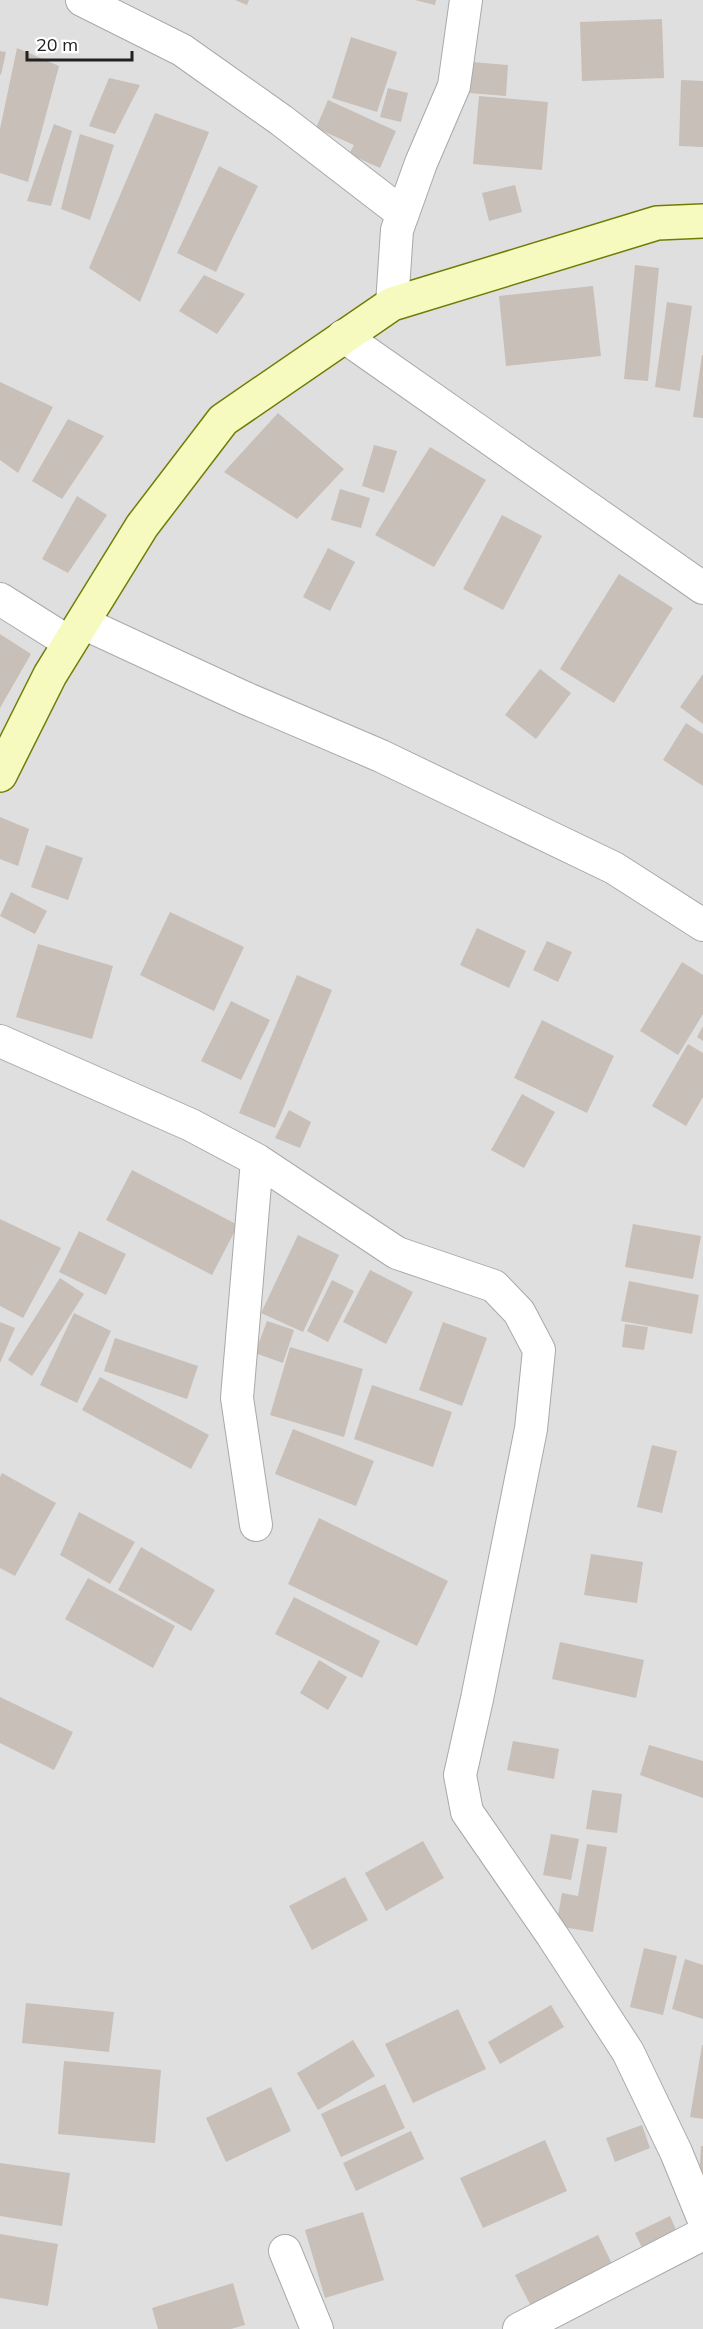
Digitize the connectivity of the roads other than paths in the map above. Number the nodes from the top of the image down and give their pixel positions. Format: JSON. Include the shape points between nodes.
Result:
{"nodes":[{"id":1,"x":82,"y":0,"type":"edge"},
{"id":2,"x":466,"y":0,"type":"edge"},
{"id":3,"x":403,"y":214,"type":"junction"},
{"id":4,"x":703,"y":221,"type":"edge"},
{"id":5,"x":392,"y":304,"type":"junction"},
{"id":6,"x":343,"y":336,"type":"junction"},
{"id":7,"x":703,"y":588,"type":"edge"},
{"id":8,"x":0,"y":599,"type":"edge"},
{"id":9,"x":77,"y":633,"type":"junction"},
{"id":10,"x":0,"y":775,"type":"edge"},
{"id":11,"x":703,"y":925,"type":"edge"},
{"id":12,"x":0,"y":1041,"type":"edge"},
{"id":13,"x":257,"y":1160,"type":"junction"},
{"id":14,"x":256,"y":1525,"type":"dead end"},
{"id":15,"x":703,"y":2218,"type":"edge"},
{"id":16,"x":703,"y":2234,"type":"edge"},
{"id":17,"x":285,"y":2251,"type":"dead end"},
{"id":18,"x":317,"y":2329,"type":"edge"},
{"id":19,"x":519,"y":2329,"type":"edge"}],
"edges":[{"from":1,"to":3,"type":"street","via":[[182,50]]},
{"from":2,"to":3,"type":"street","via":[[454,86]]},
{"from":3,"to":5,"type":"street","via":[[396,230]]},
{"from":4,"to":5,"type":"street","via":[[657,223]]},
{"from":5,"to":6,"type":"street"},
{"from":6,"to":7,"type":"street"},
{"from":6,"to":9,"type":"street","via":[[223,420],[142,526]]},
{"from":8,"to":9,"type":"street"},
{"from":9,"to":10,"type":"street","via":[[50,675]]},
{"from":9,"to":11,"type":"street","via":[[381,756],[614,868]]},
{"from":12,"to":13,"type":"street","via":[[191,1125]]},
{"from":13,"to":14,"type":"street","via":[[237,1398]]},
{"from":13,"to":15,"type":"street","via":[[397,1253],[494,1286],[519,1312],[538,1350],[531,1429],[460,1774],[463,1793],[467,1812],[628,2052]]},
{"from":16,"to":19,"type":"street"},
{"from":17,"to":18,"type":"street"}]}
